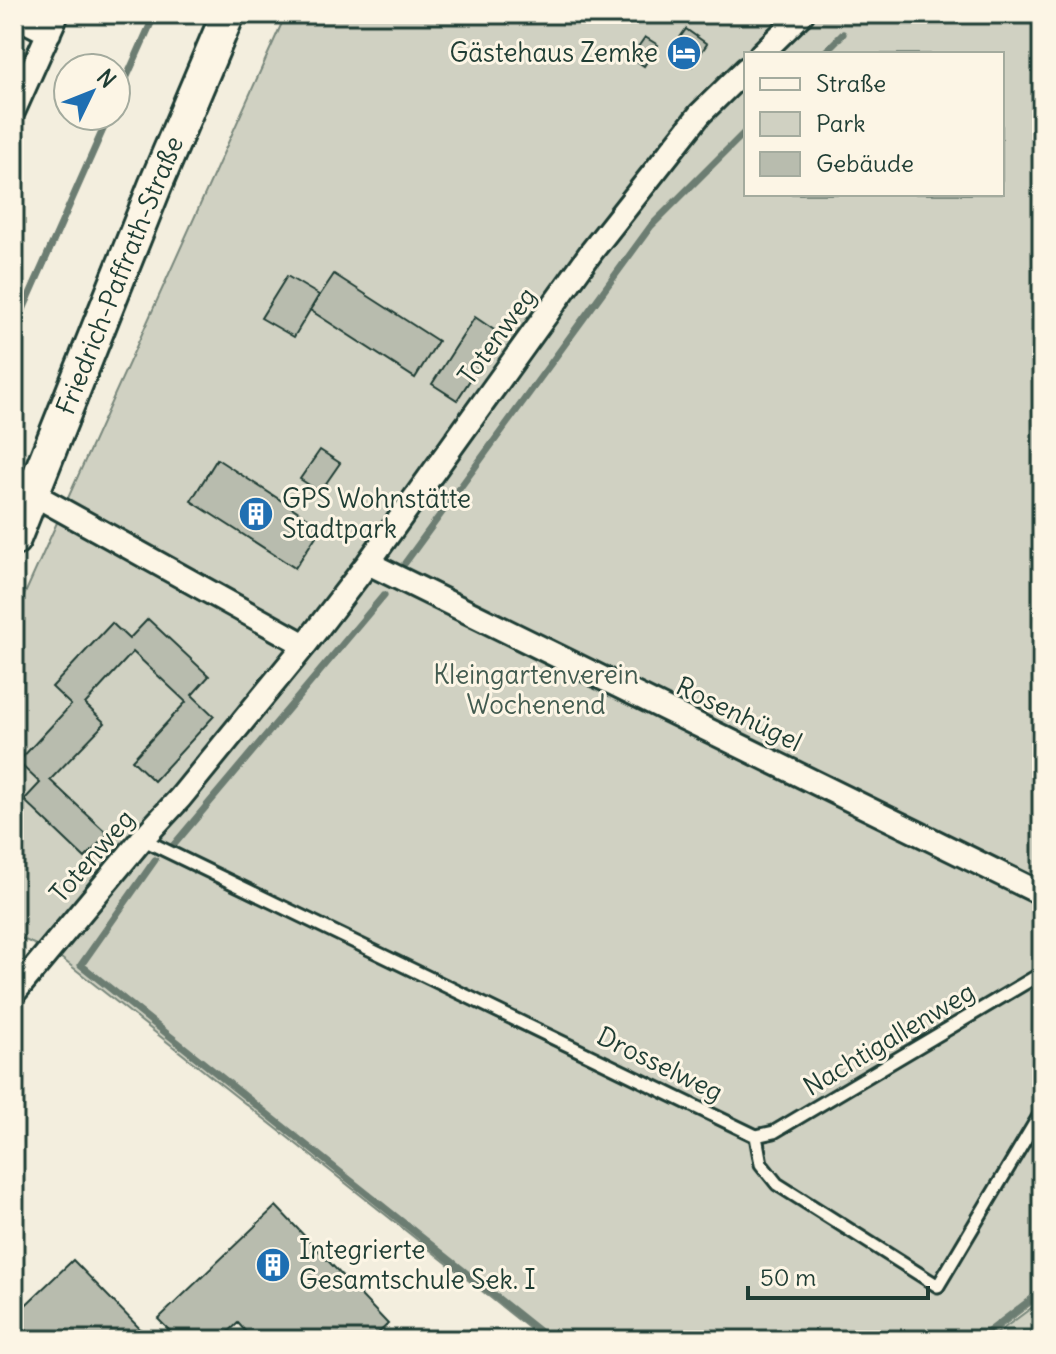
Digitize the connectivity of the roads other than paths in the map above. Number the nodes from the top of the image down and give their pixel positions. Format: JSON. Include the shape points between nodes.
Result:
{"nodes":[{"id":1,"x":228,"y":14,"type":"edge"},
{"id":2,"x":802,"y":14,"type":"edge"},
{"id":3,"x":14,"y":15,"type":"edge"},
{"id":4,"x":53,"y":23,"type":"edge"},
{"id":5,"x":763,"y":52,"type":"edge"},
{"id":6,"x":744,"y":71,"type":"edge"},
{"id":7,"x":14,"y":110,"type":"edge"},
{"id":8,"x":33,"y":494,"type":"junction"},
{"id":9,"x":14,"y":539,"type":"edge"},
{"id":10,"x":368,"y":563,"type":"junction"},
{"id":11,"x":305,"y":645,"type":"junction"},
{"id":12,"x":142,"y":839,"type":"junction"},
{"id":13,"x":1042,"y":894,"type":"edge"},
{"id":14,"x":1042,"y":973,"type":"edge"},
{"id":15,"x":14,"y":993,"type":"edge"},
{"id":16,"x":1042,"y":1111,"type":"edge"},
{"id":17,"x":756,"y":1136,"type":"junction"}],
"edges":[{"from":1,"to":8,"type":"main road","name":"Friedrich-Paffrath-Straße"},
{"from":2,"to":5,"type":"street"},
{"from":3,"to":4,"type":"street"},
{"from":4,"to":7,"type":"street"},
{"from":6,"to":10,"type":"street","name":"Totenweg","via":[[700,114],[592,251]]},
{"from":8,"to":9,"type":"main road","name":"Friedrich-Paffrath-Straße"},
{"from":8,"to":11,"type":"street"},
{"from":10,"to":11,"type":"street","name":"Totenweg"},
{"from":10,"to":13,"type":"street","name":"Rosenhügel"},
{"from":11,"to":12,"type":"street","name":"Totenweg"},
{"from":12,"to":15,"type":"street","name":"Totenweg"},
{"from":12,"to":17,"type":"lane","name":"Drosselweg"},
{"from":14,"to":17,"type":"lane","name":"Nachtigallenweg","via":[[774,1132]]},
{"from":16,"to":17,"type":"lane","via":[[938,1286],[777,1184],[761,1164]]}]}
